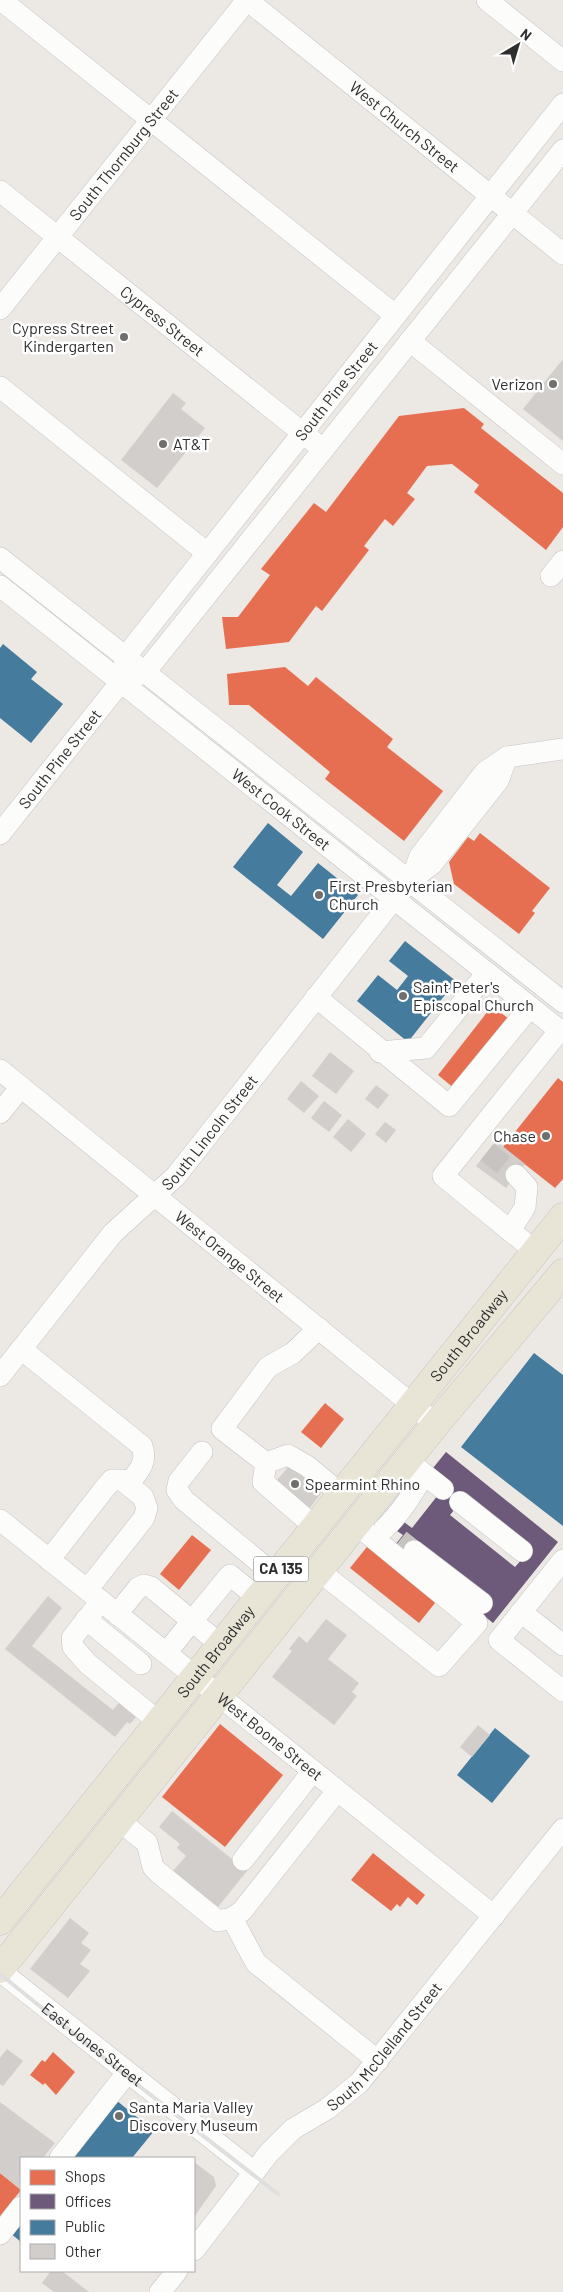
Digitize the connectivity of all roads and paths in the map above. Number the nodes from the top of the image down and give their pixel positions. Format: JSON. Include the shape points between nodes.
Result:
{"nodes":[{"id":1,"x":2,"y":0,"type":"edge"},
{"id":2,"x":247,"y":0,"type":"edge"},
{"id":3,"x":487,"y":0,"type":"edge"},
{"id":4,"x":563,"y":61,"type":"edge"},
{"id":5,"x":563,"y":104,"type":"edge"},
{"id":6,"x":150,"y":121,"type":"junction"},
{"id":7,"x":563,"y":150,"type":"edge"},
{"id":8,"x":0,"y":191,"type":"edge"},
{"id":9,"x":490,"y":195,"type":"junction"},
{"id":10,"x":512,"y":213,"type":"junction"},
{"id":11,"x":58,"y":237,"type":"junction"},
{"id":12,"x":563,"y":254,"type":"edge"},
{"id":13,"x":0,"y":308,"type":"edge"},
{"id":14,"x":395,"y":315,"type":"junction"},
{"id":15,"x":410,"y":341,"type":"junction"},
{"id":16,"x":0,"y":387,"type":"edge"},
{"id":17,"x":303,"y":432,"type":"junction"},
{"id":18,"x":325,"y":450,"type":"junction"},
{"id":19,"x":563,"y":464,"type":"edge"},
{"id":20,"x":208,"y":553,"type":"junction"},
{"id":21,"x":0,"y":558,"type":"edge"},
{"id":22,"x":0,"y":586,"type":"edge"},
{"id":23,"x":126,"y":656,"type":"junction"},
{"id":24,"x":146,"y":671,"type":"junction"},
{"id":25,"x":120,"y":683,"type":"junction"},
{"id":26,"x":563,"y":750,"type":"edge"},
{"id":27,"x":507,"y":757,"type":"junction"},
{"id":28,"x":0,"y":834,"type":"edge"},
{"id":29,"x":411,"y":880,"type":"junction"},
{"id":30,"x":393,"y":900,"type":"junction"},
{"id":31,"x":487,"y":973,"type":"junction"},
{"id":32,"x":316,"y":997,"type":"junction"},
{"id":33,"x":563,"y":1002,"type":"edge"},
{"id":34,"x":530,"y":1007,"type":"junction"},
{"id":35,"x":561,"y":1031,"type":"edge"},
{"id":36,"x":380,"y":1052,"type":"junction"},
{"id":37,"x":0,"y":1070,"type":"edge"},
{"id":38,"x":21,"y":1087,"type":"junction"},
{"id":39,"x":0,"y":1113,"type":"edge"},
{"id":40,"x":516,"y":1175,"type":"tunnel mouth"},
{"id":41,"x":156,"y":1196,"type":"junction"},
{"id":42,"x":563,"y":1217,"type":"edge"},
{"id":43,"x":510,"y":1231,"type":"junction"},
{"id":44,"x":536,"y":1251,"type":"junction"},
{"id":45,"x":563,"y":1273,"type":"edge"},
{"id":46,"x":319,"y":1328,"type":"junction"},
{"id":47,"x":21,"y":1349,"type":"junction"},
{"id":48,"x":0,"y":1376,"type":"edge"},
{"id":49,"x":413,"y":1404,"type":"junction"},
{"id":50,"x":436,"y":1424,"type":"junction"},
{"id":51,"x":202,"y":1452,"type":"dead end"},
{"id":52,"x":266,"y":1462,"type":"junction"},
{"id":53,"x":415,"y":1468,"type":"junction"},
{"id":54,"x":128,"y":1484,"type":"junction"},
{"id":55,"x":443,"y":1489,"type":"dead end"},
{"id":56,"x":341,"y":1494,"type":"junction"},
{"id":57,"x":460,"y":1502,"type":"dead end"},
{"id":58,"x":0,"y":1520,"type":"edge"},
{"id":59,"x":315,"y":1527,"type":"junction"},
{"id":60,"x":383,"y":1531,"type":"junction"},
{"id":61,"x":522,"y":1550,"type":"dead end"},
{"id":62,"x":49,"y":1560,"type":"junction"},
{"id":63,"x":318,"y":1570,"type":"junction"},
{"id":64,"x":559,"y":1572,"type":"edge"},
{"id":65,"x":276,"y":1576,"type":"junction"},
{"id":66,"x":258,"y":1598,"type":"junction"},
{"id":67,"x":101,"y":1601,"type":"junction"},
{"id":68,"x":482,"y":1603,"type":"dead end"},
{"id":69,"x":521,"y":1612,"type":"junction"},
{"id":70,"x":86,"y":1619,"type":"junction"},
{"id":71,"x":192,"y":1621,"type":"junction"},
{"id":72,"x":477,"y":1623,"type":"junction"},
{"id":73,"x":499,"y":1640,"type":"junction"},
{"id":74,"x":220,"y":1644,"type":"junction"},
{"id":75,"x":563,"y":1646,"type":"edge"},
{"id":76,"x":161,"y":1649,"type":"junction"},
{"id":77,"x":141,"y":1664,"type":"junction"},
{"id":78,"x":195,"y":1676,"type":"junction"},
{"id":79,"x":120,"y":1690,"type":"junction"},
{"id":80,"x":563,"y":1691,"type":"edge"},
{"id":81,"x":218,"y":1695,"type":"junction"},
{"id":82,"x":159,"y":1722,"type":"junction"},
{"id":83,"x":313,"y":1772,"type":"junction"},
{"id":84,"x":337,"y":1791,"type":"junction"},
{"id":85,"x":118,"y":1820,"type":"junction"},
{"id":86,"x":563,"y":1829,"type":"edge"},
{"id":87,"x":242,"y":1860,"type":"dead end"},
{"id":88,"x":494,"y":1916,"type":"junction"},
{"id":89,"x":232,"y":1918,"type":"junction"},
{"id":90,"x":0,"y":1922,"type":"edge"},
{"id":91,"x":0,"y":1970,"type":"edge"},
{"id":92,"x":378,"y":2061,"type":"junction"},
{"id":93,"x":128,"y":2073,"type":"junction"},
{"id":94,"x":61,"y":2157,"type":"edge"},
{"id":95,"x":254,"y":2172,"type":"junction"},
{"id":96,"x":20,"y":2208,"type":"edge"},
{"id":97,"x":0,"y":2234,"type":"edge"},
{"id":98,"x":195,"y":2249,"type":"edge"},
{"id":99,"x":176,"y":2272,"type":"edge"},
{"id":100,"x":160,"y":2292,"type":"edge"}],
"edges":[{"from":1,"to":6,"type":"street"},
{"from":2,"to":6,"type":"street","name":"South Thornburg Street"},
{"from":2,"to":9,"type":"street","name":"West Church Street"},
{"from":3,"to":4,"type":"street"},
{"from":5,"to":9,"type":"street","name":"South Pine Street"},
{"from":6,"to":11,"type":"street","name":"South Thornburg Street"},
{"from":6,"to":14,"type":"street"},
{"from":7,"to":10,"type":"street","name":"South Pine Street"},
{"from":8,"to":11,"type":"street","name":"Cypress Street"},
{"from":9,"to":10,"type":"street","name":"West Church Street"},
{"from":9,"to":14,"type":"street","name":"South Pine Street"},
{"from":10,"to":12,"type":"street","name":"West Church Street"},
{"from":10,"to":15,"type":"street","name":"South Pine Street"},
{"from":11,"to":13,"type":"street","name":"South Thornburg Street"},
{"from":11,"to":17,"type":"street","name":"Cypress Street"},
{"from":14,"to":17,"type":"street","name":"South Pine Street"},
{"from":15,"to":18,"type":"street","name":"South Pine Street"},
{"from":15,"to":19,"type":"street"},
{"from":16,"to":20,"type":"street"},
{"from":17,"to":18,"type":"street","name":"Cypress Street"},
{"from":17,"to":20,"type":"street","name":"South Pine Street"},
{"from":18,"to":24,"type":"street","name":"South Pine Street"},
{"from":20,"to":23,"type":"street","name":"South Pine Street"},
{"from":21,"to":23,"type":"street","name":"West Cook Street"},
{"from":22,"to":25,"type":"street","name":"West Cook Street"},
{"from":23,"to":24,"type":"street","name":"West Cook Street"},
{"from":23,"to":25,"type":"street","name":"South Pine Street"},
{"from":24,"to":25,"type":"street","name":"South Pine Street"},
{"from":24,"to":29,"type":"street","name":"West Cook Street"},
{"from":25,"to":28,"type":"street","name":"South Pine Street"},
{"from":25,"to":30,"type":"street","name":"West Cook Street"},
{"from":26,"to":27,"type":"street"},
{"from":27,"to":29,"type":"street","via":[[498,781],[432,864]]},
{"from":27,"to":29,"type":"street","via":[[486,772],[473,788],[420,856]]},
{"from":29,"to":30,"type":"street","name":"South Lincoln Street"},
{"from":29,"to":33,"type":"street","name":"West Cook Street"},
{"from":30,"to":31,"type":"street","name":"West Cook Street"},
{"from":30,"to":32,"type":"street","name":"South Lincoln Street"},
{"from":31,"to":34,"type":"street","name":"West Cook Street"},
{"from":31,"to":36,"type":"street","via":[[426,1048]]},
{"from":32,"to":36,"type":"street"},
{"from":32,"to":41,"type":"street","name":"South Lincoln Street","via":[[176,1176]]},
{"from":34,"to":35,"type":"street","name":"West Cook Street"},
{"from":34,"to":36,"type":"street","via":[[449,1106]]},
{"from":35,"to":43,"type":"street","via":[[479,1146],[443,1176]]},
{"from":37,"to":38,"type":"street","name":"West Orange Street"},
{"from":38,"to":39,"type":"street"},
{"from":38,"to":41,"type":"street","name":"West Orange Street"},
{"from":40,"to":43,"type":"street","via":[[527,1187],[525,1208]]},
{"from":41,"to":46,"type":"street","name":"West Orange Street"},
{"from":41,"to":47,"type":"street","name":"South Lincoln Street","via":[[113,1233]]},
{"from":42,"to":44,"type":"main road","name":"South Broadway","number":"CA 135"},
{"from":43,"to":44,"type":"street"},
{"from":44,"to":49,"type":"main road","name":"South Broadway","number":"CA 135"},
{"from":45,"to":50,"type":"main road","name":"South Broadway","number":"CA 135"},
{"from":46,"to":49,"type":"street","name":"West Orange Street"},
{"from":46,"to":52,"type":"street","via":[[293,1353],[268,1367],[222,1428]]},
{"from":47,"to":48,"type":"street","name":"South Lincoln Street"},
{"from":47,"to":54,"type":"street","via":[[142,1446],[145,1454],[143,1466]]},
{"from":49,"to":50,"type":"street","name":"West Orange Street"},
{"from":49,"to":56,"type":"main road","name":"South Broadway","number":"CA 135"},
{"from":50,"to":53,"type":"main road","name":"South Broadway","number":"CA 135"},
{"from":51,"to":65,"type":"street","via":[[179,1481],[177,1490],[184,1500]]},
{"from":52,"to":56,"type":"street","via":[[288,1455]]},
{"from":52,"to":59,"type":"street","via":[[263,1482]]},
{"from":53,"to":55,"type":"street"},
{"from":53,"to":60,"type":"main road","name":"South Broadway","number":"CA 135"},
{"from":54,"to":62,"type":"street","via":[[112,1480]]},
{"from":54,"to":67,"type":"street","via":[[143,1498],[147,1508]]},
{"from":56,"to":59,"type":"main road","name":"South Broadway","number":"CA 135"},
{"from":57,"to":61,"type":"street"},
{"from":58,"to":62,"type":"street","name":"West Boone Street"},
{"from":59,"to":65,"type":"main road","name":"South Broadway","number":"CA 135"},
{"from":60,"to":63,"type":"main road","name":"South Broadway","number":"CA 135"},
{"from":60,"to":68,"type":"street"},
{"from":60,"to":72,"type":"street"},
{"from":62,"to":67,"type":"street","name":"West Boone Street"},
{"from":63,"to":72,"type":"street","via":[[439,1666]]},
{"from":63,"to":81,"type":"main road","name":"South Broadway","number":"CA 135"},
{"from":64,"to":69,"type":"street"},
{"from":65,"to":66,"type":"main road","name":"South Broadway","number":"CA 135"},
{"from":66,"to":71,"type":"street","via":[[230,1575]]},
{"from":66,"to":74,"type":"main road","name":"South Broadway","number":"CA 135"},
{"from":67,"to":70,"type":"street"},
{"from":67,"to":71,"type":"street","via":[[144,1585],[151,1587]]},
{"from":67,"to":76,"type":"street","name":"West Boone Street"},
{"from":69,"to":73,"type":"street"},
{"from":69,"to":75,"type":"street"},
{"from":70,"to":77,"type":"street"},
{"from":70,"to":79,"type":"street","via":[[72,1638],[73,1647]]},
{"from":71,"to":74,"type":"street"},
{"from":71,"to":76,"type":"street"},
{"from":72,"to":73,"type":"street"},
{"from":73,"to":80,"type":"street"},
{"from":74,"to":78,"type":"main road","name":"South Broadway","number":"CA 135"},
{"from":76,"to":77,"type":"street"},
{"from":76,"to":78,"type":"street","name":"West Boone Street"},
{"from":77,"to":79,"type":"street"},
{"from":78,"to":81,"type":"street","name":"West Boone Street"},
{"from":78,"to":82,"type":"main road","name":"South Broadway","number":"CA 135"},
{"from":79,"to":82,"type":"street"},
{"from":81,"to":83,"type":"street","name":"West Boone Street"},
{"from":81,"to":85,"type":"main road","name":"South Broadway","number":"CA 135"},
{"from":82,"to":90,"type":"main road","name":"South Broadway","number":"CA 135"},
{"from":83,"to":84,"type":"street","name":"West Boone Street"},
{"from":83,"to":87,"type":"street"},
{"from":84,"to":88,"type":"street","name":"West Boone Street"},
{"from":84,"to":89,"type":"street","via":[[242,1911]]},
{"from":85,"to":89,"type":"street","via":[[146,1844],[154,1868],[159,1873],[218,1921]]},
{"from":85,"to":91,"type":"main road","name":"South Broadway","number":"CA 135"},
{"from":86,"to":88,"type":"street","name":"South McClelland Street"},
{"from":88,"to":92,"type":"street","name":"South McClelland Street"},
{"from":89,"to":92,"type":"street","via":[[256,1963]]},
{"from":91,"to":93,"type":"street","name":"East Jones Street"},
{"from":92,"to":95,"type":"street","name":"South McClelland Street","via":[[359,2083],[328,2109],[293,2129]]},
{"from":93,"to":94,"type":"street"},
{"from":93,"to":95,"type":"street","name":"East Jones Street"},
{"from":95,"to":98,"type":"street","name":"South McClelland Street"},
{"from":96,"to":97,"type":"street"},
{"from":99,"to":100,"type":"street"}]}
